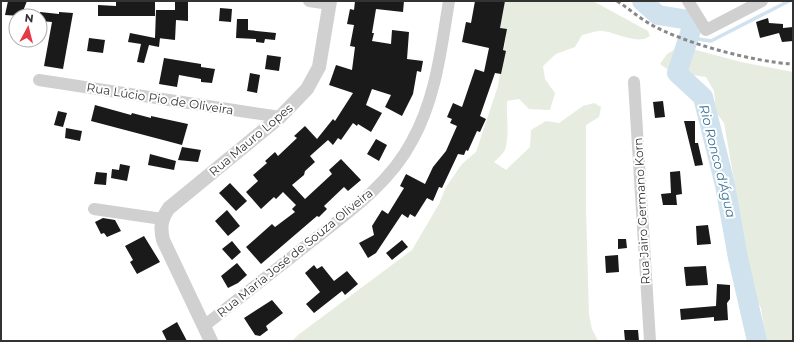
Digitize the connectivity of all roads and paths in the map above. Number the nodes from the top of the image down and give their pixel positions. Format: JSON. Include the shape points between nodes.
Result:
{"nodes":[{"id":1,"x":309,"y":1,"type":"edge"},
{"id":2,"x":449,"y":1,"type":"edge"},
{"id":3,"x":688,"y":1,"type":"edge"},
{"id":4,"x":762,"y":1,"type":"edge"},
{"id":5,"x":330,"y":2,"type":"edge"},
{"id":6,"x":39,"y":80,"type":"dead end"},
{"id":7,"x":634,"y":82,"type":"dead end"},
{"id":8,"x":280,"y":117,"type":"junction"},
{"id":9,"x":94,"y":209,"type":"dead end"},
{"id":10,"x":162,"y":219,"type":"junction"},
{"id":11,"x":204,"y":326,"type":"junction"},
{"id":12,"x":212,"y":341,"type":"edge"},
{"id":13,"x":650,"y":341,"type":"edge"}],
"edges":[{"from":1,"to":5,"type":"street"},
{"from":2,"to":11,"type":"street","name":"Rua Maria José de Souza Oliveira","via":[[430,99],[412,142],[388,175],[363,200]]},
{"from":3,"to":4,"type":"street","via":[[706,30]]},
{"from":5,"to":8,"type":"street","name":"Rua Mauro Lopes","via":[[323,49],[314,79]]},
{"from":6,"to":8,"type":"street","name":"Rua Lúcio Pio de Oliveira"},
{"from":7,"to":13,"type":"street","name":"Rua Jairo Germano Korn"},
{"from":8,"to":10,"type":"street","name":"Rua Mauro Lopes","via":[[169,208]]},
{"from":9,"to":10,"type":"street"},
{"from":10,"to":11,"type":"street","via":[[163,240]]},
{"from":11,"to":12,"type":"street"}]}
